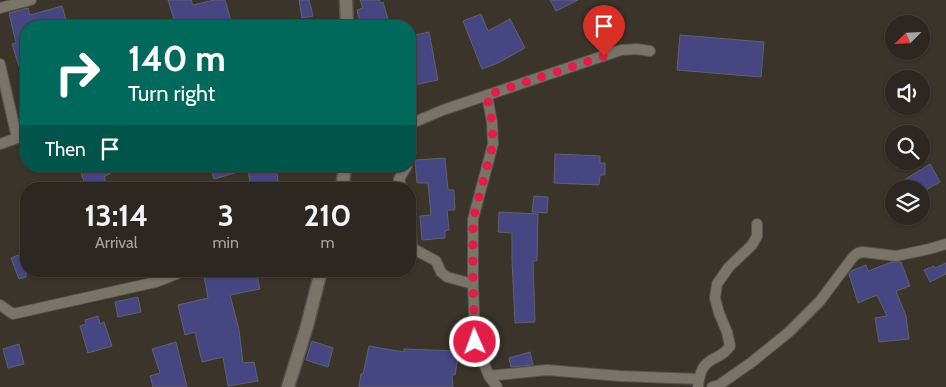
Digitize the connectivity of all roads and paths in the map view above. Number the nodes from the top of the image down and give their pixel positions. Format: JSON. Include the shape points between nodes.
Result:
{"nodes":[{"id":1,"x":31,"y":0,"type":"edge"},
{"id":2,"x":346,"y":0,"type":"edge"},
{"id":3,"x":0,"y":8,"type":"edge"},
{"id":4,"x":347,"y":20,"type":"edge"},
{"id":5,"x":650,"y":51,"type":"dead end"},
{"id":6,"x":0,"y":64,"type":"edge"},
{"id":7,"x":487,"y":95,"type":"junction"},
{"id":8,"x":416,"y":121,"type":"edge"},
{"id":9,"x":20,"y":130,"type":"edge"},
{"id":10,"x":20,"y":138,"type":"edge"},
{"id":11,"x":0,"y":144,"type":"edge"},
{"id":12,"x":757,"y":224,"type":"dead end"},
{"id":13,"x":946,"y":244,"type":"edge"},
{"id":14,"x":416,"y":250,"type":"edge"},
{"id":15,"x":169,"y":277,"type":"edge"},
{"id":16,"x":319,"y":277,"type":"edge"},
{"id":17,"x":473,"y":284,"type":"junction"},
{"id":18,"x":0,"y":305,"type":"edge"},
{"id":19,"x":489,"y":376,"type":"junction"},
{"id":20,"x":698,"y":383,"type":"edge"},
{"id":21,"x":288,"y":387,"type":"edge"},
{"id":22,"x":497,"y":387,"type":"edge"},
{"id":23,"x":712,"y":387,"type":"edge"}],
"edges":[{"from":1,"to":3,"type":"street"},
{"from":2,"to":4,"type":"street"},
{"from":5,"to":7,"type":"street","via":[[621,50]]},
{"from":6,"to":9,"type":"street"},
{"from":7,"to":8,"type":"street"},
{"from":7,"to":17,"type":"street","via":[[493,144],[473,219]]},
{"from":10,"to":11,"type":"street"},
{"from":12,"to":20,"type":"street","via":[[757,236],[752,245],[729,267],[714,298],[730,346],[704,365]]},
{"from":13,"to":23,"type":"street","via":[[896,256],[858,253],[820,301],[789,332],[752,362]]},
{"from":14,"to":17,"type":"street","via":[[436,261],[447,277]]},
{"from":15,"to":18,"type":"street","via":[[13,314]]},
{"from":16,"to":21,"type":"street"},
{"from":17,"to":19,"type":"street","via":[[475,342]]},
{"from":19,"to":20,"type":"street","via":[[546,370]]},
{"from":19,"to":22,"type":"street"}]}
